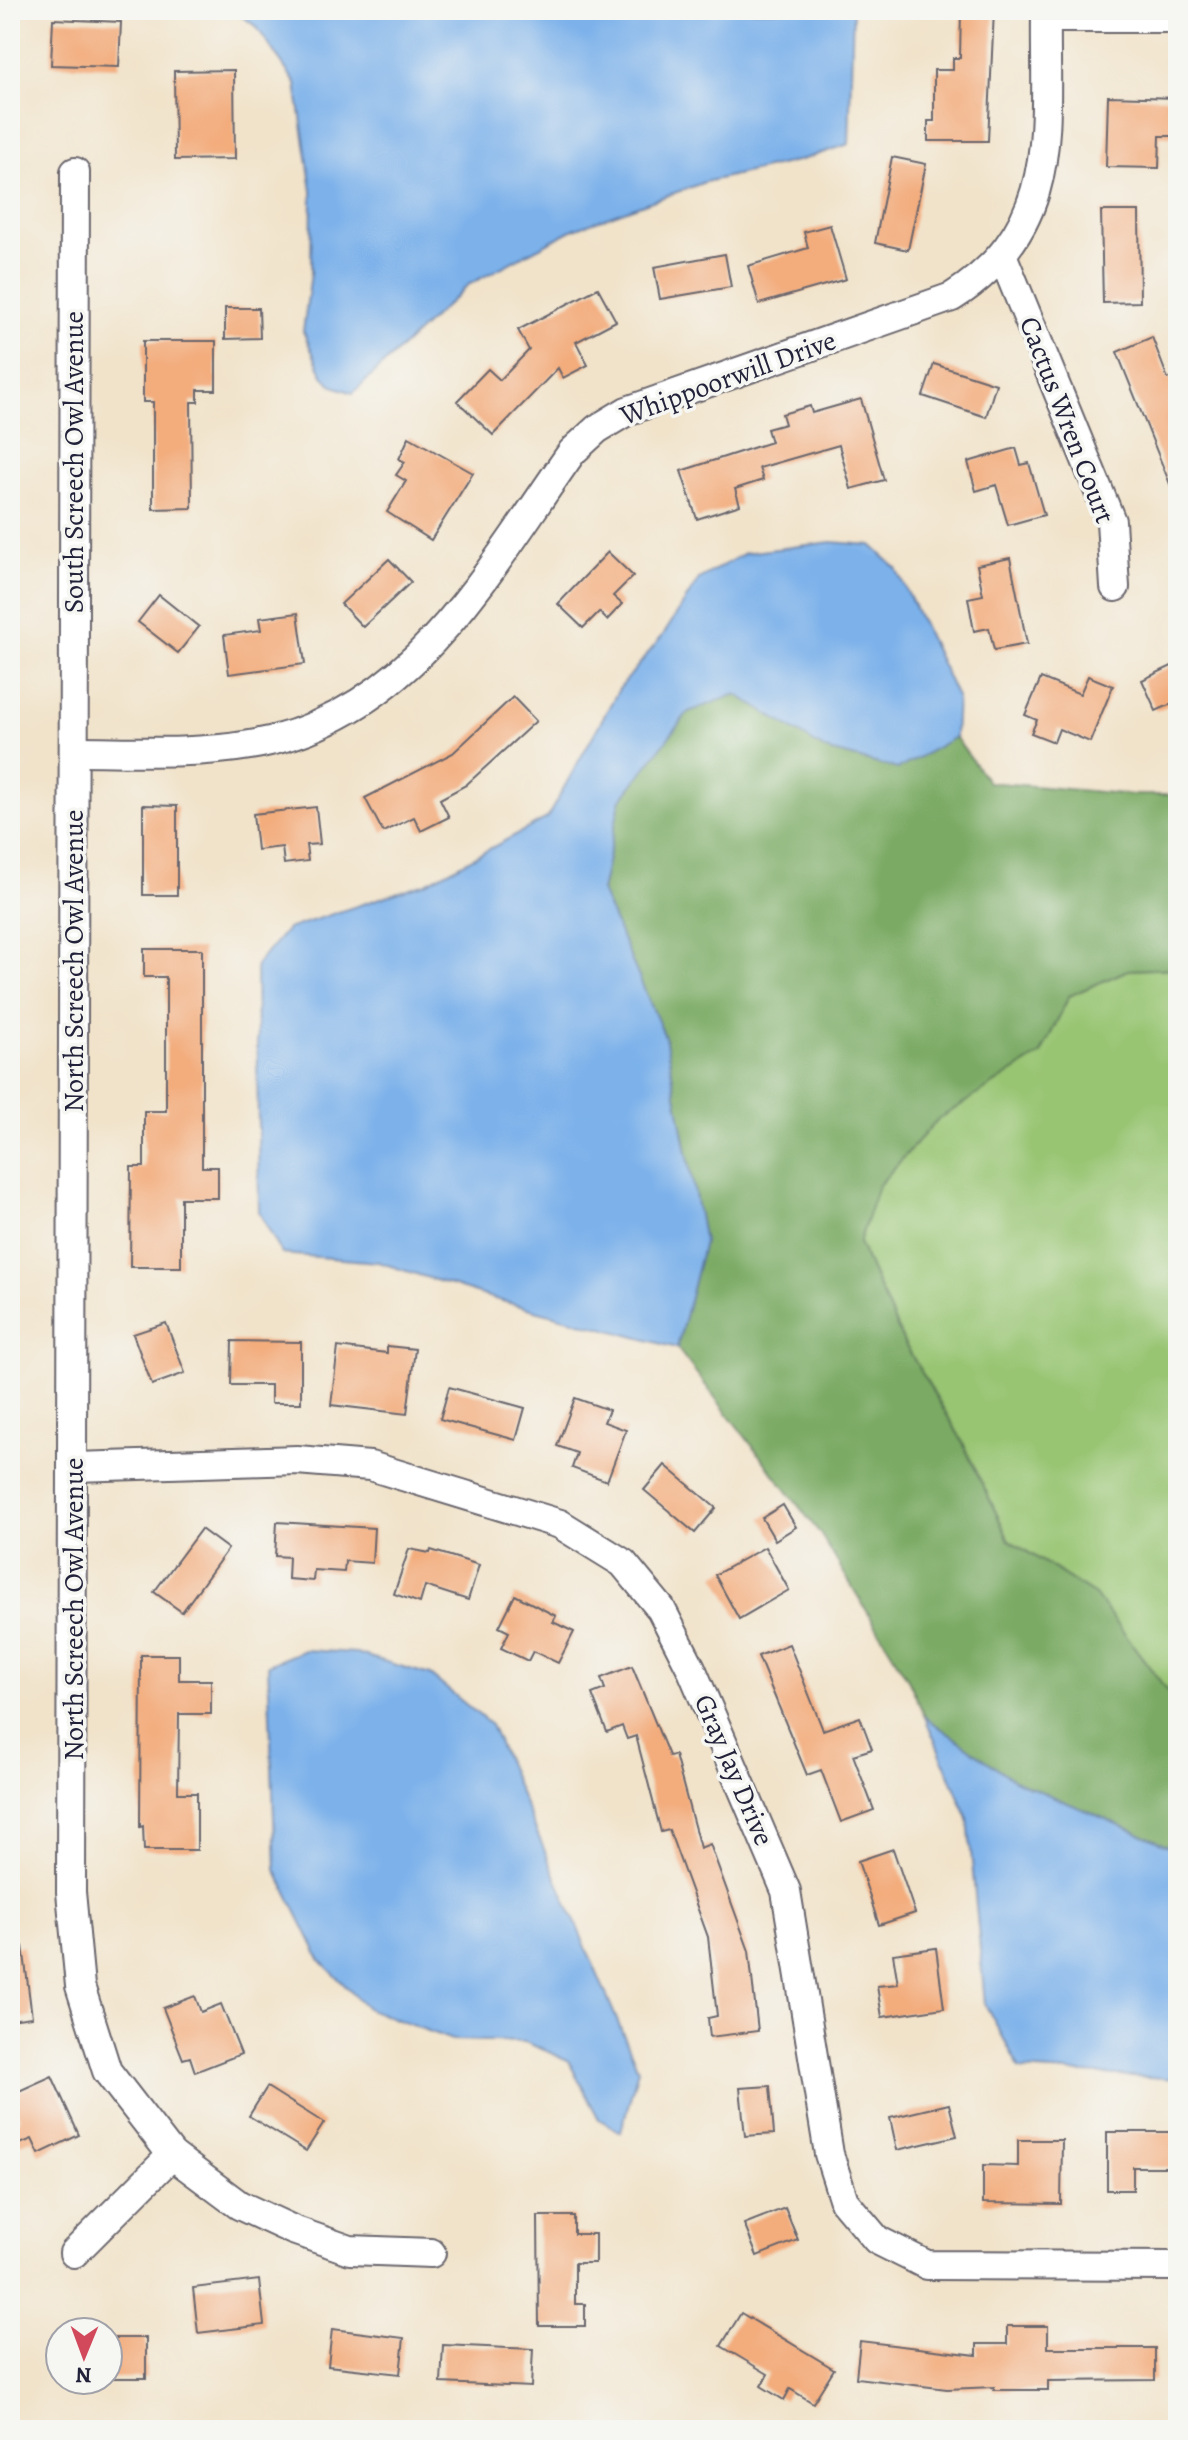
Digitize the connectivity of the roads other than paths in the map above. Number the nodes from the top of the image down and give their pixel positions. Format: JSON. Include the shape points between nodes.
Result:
{"nodes":[{"id":1,"x":1046,"y":14,"type":"edge"},
{"id":2,"x":1178,"y":18,"type":"edge"},
{"id":3,"x":75,"y":172,"type":"dead end"},
{"id":4,"x":1003,"y":257,"type":"junction"},
{"id":5,"x":1115,"y":587,"type":"dead end"},
{"id":6,"x":74,"y":751,"type":"junction"},
{"id":7,"x":75,"y":1467,"type":"junction"},
{"id":8,"x":172,"y":2155,"type":"junction"},
{"id":9,"x":74,"y":2253,"type":"dead end"},
{"id":10,"x":431,"y":2253,"type":"dead end"},
{"id":11,"x":1178,"y":2266,"type":"edge"}],
"edges":[{"from":1,"to":2,"type":"street"},
{"from":1,"to":4,"type":"street","name":"Whippoorwill Drive","via":[[1042,168],[1035,202]]},
{"from":3,"to":6,"type":"street","name":"South Screech Owl Avenue"},
{"from":4,"to":5,"type":"street","name":"Cactus Wren Court","via":[[1111,521]]},
{"from":4,"to":6,"type":"street","name":"Whippoorwill Drive","via":[[952,297],[627,411],[597,429],[572,452],[448,627],[405,670],[342,713],[252,745]]},
{"from":6,"to":7,"type":"street","name":"North Screech Owl Avenue"},
{"from":7,"to":8,"type":"street","name":"North Screech Owl Avenue","via":[[71,1892],[80,1986],[107,2071]]},
{"from":7,"to":11,"type":"street","name":"Gray Jay Drive","via":[[297,1460],[370,1466],[560,1524],[623,1563],[661,1609],[691,1668],[786,1891],[829,2154],[844,2201],[877,2240],[927,2265]]},
{"from":8,"to":9,"type":"street"},
{"from":8,"to":10,"type":"street","name":"North Screech Owl Avenue","via":[[239,2205],[293,2230],[350,2250]]}]}
